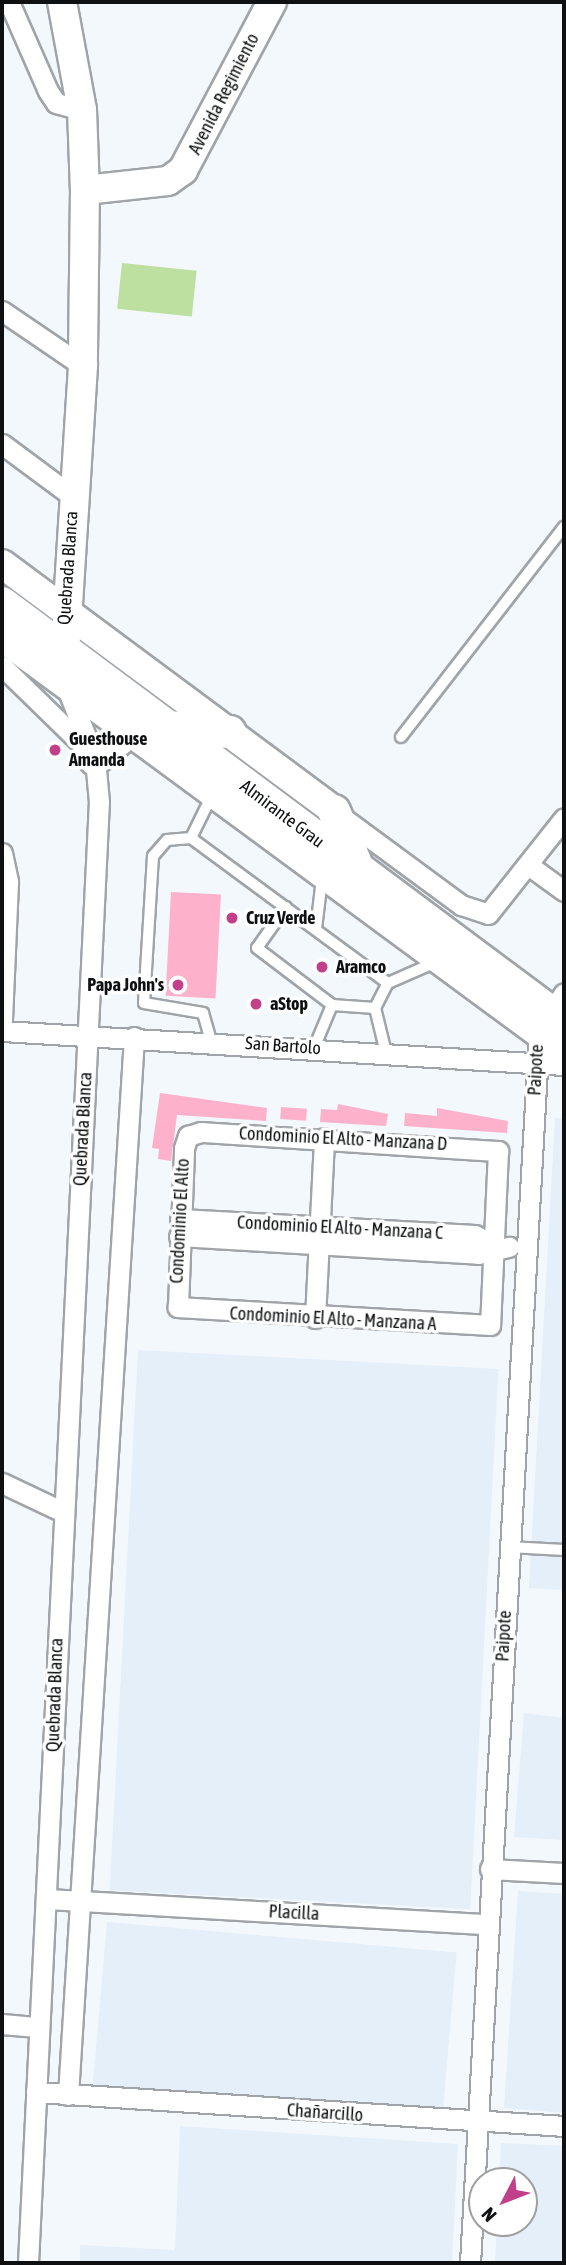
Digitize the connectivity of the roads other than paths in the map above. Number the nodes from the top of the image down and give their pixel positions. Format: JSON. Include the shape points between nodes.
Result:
{"nodes":[{"id":1,"x":9,"y":2,"type":"edge"},
{"id":2,"x":62,"y":2,"type":"edge"},
{"id":3,"x":272,"y":2,"type":"edge"},
{"id":4,"x":82,"y":110,"type":"junction"},
{"id":5,"x":85,"y":190,"type":"junction"},
{"id":6,"x":2,"y":311,"type":"edge"},
{"id":7,"x":83,"y":366,"type":"junction"},
{"id":8,"x":2,"y":444,"type":"edge"},
{"id":9,"x":72,"y":496,"type":"junction"},
{"id":10,"x":564,"y":527,"type":"edge"},
{"id":11,"x":2,"y":564,"type":"edge"},
{"id":12,"x":2,"y":603,"type":"edge"},
{"id":13,"x":65,"y":609,"type":"junction"},
{"id":14,"x":2,"y":635,"type":"edge"},
{"id":15,"x":63,"y":648,"type":"junction"},
{"id":16,"x":2,"y":666,"type":"edge"},
{"id":17,"x":64,"y":682,"type":"junction"},
{"id":18,"x":166,"y":727,"type":"junction"},
{"id":19,"x":129,"y":731,"type":"junction"},
{"id":20,"x":230,"y":732,"type":"junction"},
{"id":21,"x":401,"y":737,"type":"dead end"},
{"id":22,"x":94,"y":759,"type":"junction"},
{"id":23,"x":212,"y":793,"type":"junction"},
{"id":24,"x":334,"y":811,"type":"junction"},
{"id":25,"x":564,"y":818,"type":"edge"},
{"id":26,"x":191,"y":838,"type":"junction"},
{"id":27,"x":2,"y":853,"type":"edge"},
{"id":28,"x":531,"y":867,"type":"junction"},
{"id":29,"x":359,"y":872,"type":"junction"},
{"id":30,"x":322,"y":875,"type":"junction"},
{"id":31,"x":564,"y":891,"type":"edge"},
{"id":32,"x":286,"y":908,"type":"junction"},
{"id":33,"x":316,"y":929,"type":"junction"},
{"id":34,"x":4,"y":949,"type":"edge"},
{"id":35,"x":439,"y":960,"type":"junction"},
{"id":36,"x":388,"y":983,"type":"junction"},
{"id":37,"x":332,"y":1005,"type":"junction"},
{"id":38,"x":375,"y":1008,"type":"junction"},
{"id":39,"x":554,"y":1014,"type":"edge"},
{"id":40,"x":2,"y":1021,"type":"edge"},
{"id":41,"x":2,"y":1031,"type":"edge"},
{"id":42,"x":89,"y":1035,"type":"junction"},
{"id":43,"x":134,"y":1037,"type":"junction"},
{"id":44,"x":211,"y":1041,"type":"junction"},
{"id":45,"x":314,"y":1048,"type":"junction"},
{"id":46,"x":386,"y":1053,"type":"junction"},
{"id":47,"x":550,"y":1056,"type":"edge"},
{"id":48,"x":564,"y":1065,"type":"edge"},
{"id":49,"x":188,"y":1136,"type":"joint"},
{"id":50,"x":324,"y":1138,"type":"junction"},
{"id":51,"x":180,"y":1228,"type":"junction"},
{"id":52,"x":319,"y":1236,"type":"junction"},
{"id":53,"x":497,"y":1247,"type":"junction"},
{"id":54,"x":526,"y":1248,"type":"junction"},
{"id":55,"x":178,"y":1307,"type":"joint"},
{"id":56,"x":314,"y":1318,"type":"junction"},
{"id":57,"x":2,"y":1483,"type":"edge"},
{"id":58,"x":61,"y":1511,"type":"junction"},
{"id":59,"x":509,"y":1547,"type":"junction"},
{"id":60,"x":564,"y":1550,"type":"edge"},
{"id":61,"x":490,"y":1869,"type":"junction"},
{"id":62,"x":564,"y":1874,"type":"edge"},
{"id":63,"x":48,"y":1899,"type":"junction"},
{"id":64,"x":79,"y":1902,"type":"junction"},
{"id":65,"x":486,"y":1924,"type":"junction"},
{"id":66,"x":2,"y":2024,"type":"edge"},
{"id":67,"x":37,"y":2026,"type":"junction"},
{"id":68,"x":36,"y":2092,"type":"junction"},
{"id":69,"x":77,"y":2095,"type":"junction"},
{"id":70,"x":477,"y":2124,"type":"junction"},
{"id":71,"x":564,"y":2126,"type":"edge"},
{"id":72,"x":28,"y":2263,"type":"edge"},
{"id":73,"x":470,"y":2263,"type":"edge"}],
"edges":[{"from":1,"to":4,"type":"street","via":[[56,103]]},
{"from":2,"to":4,"type":"street","name":"Quebrada Blanca"},
{"from":3,"to":5,"type":"street","name":"Avenida Regimiento","via":[[183,170],[168,181]]},
{"from":4,"to":5,"type":"street","name":"Quebrada Blanca"},
{"from":5,"to":7,"type":"street","name":"Quebrada Blanca"},
{"from":6,"to":7,"type":"street"},
{"from":7,"to":9,"type":"street","name":"Quebrada Blanca"},
{"from":8,"to":9,"type":"street"},
{"from":9,"to":13,"type":"street","name":"Quebrada Blanca"},
{"from":10,"to":21,"type":"lane"},
{"from":11,"to":13,"type":"street","name":"Almirante Grau"},
{"from":12,"to":15,"type":"main road","name":"Almirante Grau"},
{"from":13,"to":15,"type":"street","name":"Quebrada Blanca"},
{"from":13,"to":20,"type":"street","name":"Almirante Grau"},
{"from":14,"to":17,"type":"main road","name":"Almirante Grau"},
{"from":15,"to":17,"type":"street","name":"Quebrada Blanca"},
{"from":15,"to":18,"type":"main road","name":"Almirante Grau"},
{"from":16,"to":22,"type":"street"},
{"from":17,"to":19,"type":"main road","name":"Almirante Grau"},
{"from":17,"to":22,"type":"street","name":"Quebrada Blanca"},
{"from":18,"to":20,"type":"main road"},
{"from":18,"to":29,"type":"main road","name":"Almirante Grau"},
{"from":19,"to":22,"type":"main road"},
{"from":19,"to":23,"type":"main road","name":"Almirante Grau"},
{"from":20,"to":24,"type":"street","name":"Almirante Grau"},
{"from":22,"to":42,"type":"street","name":"Quebrada Blanca","via":[[99,802]]},
{"from":23,"to":26,"type":"lane"},
{"from":23,"to":30,"type":"main road","name":"Almirante Grau"},
{"from":24,"to":28,"type":"street","name":"Almirante Grau","via":[[461,905],[488,914],[501,905]]},
{"from":24,"to":29,"type":"main road"},
{"from":25,"to":28,"type":"street"},
{"from":26,"to":32,"type":"lane"},
{"from":26,"to":44,"type":"lane","via":[[167,840],[153,856],[144,1003],[203,1013]]},
{"from":27,"to":34,"type":"street"},
{"from":28,"to":31,"type":"street"},
{"from":29,"to":39,"type":"main road","name":"Almirante Grau"},
{"from":30,"to":33,"type":"lane"},
{"from":30,"to":35,"type":"main road","name":"Almirante Grau"},
{"from":32,"to":33,"type":"lane"},
{"from":32,"to":37,"type":"lane","via":[[257,948]]},
{"from":33,"to":36,"type":"lane"},
{"from":34,"to":40,"type":"street"},
{"from":35,"to":36,"type":"lane"},
{"from":35,"to":39,"type":"main road","name":"Almirante Grau"},
{"from":36,"to":38,"type":"lane"},
{"from":37,"to":38,"type":"lane"},
{"from":37,"to":45,"type":"lane"},
{"from":38,"to":46,"type":"lane"},
{"from":39,"to":47,"type":"main road","name":"Almirante Grau"},
{"from":41,"to":42,"type":"street","name":"San Bartolo"},
{"from":42,"to":43,"type":"street","name":"San Bartolo"},
{"from":42,"to":58,"type":"street","name":"Quebrada Blanca"},
{"from":43,"to":44,"type":"street","name":"San Bartolo"},
{"from":43,"to":64,"type":"street"},
{"from":44,"to":45,"type":"street","name":"San Bartolo"},
{"from":45,"to":46,"type":"street","name":"San Bartolo"},
{"from":46,"to":47,"type":"street","name":"San Bartolo"},
{"from":47,"to":48,"type":"street","name":"San Bartolo"},
{"from":47,"to":54,"type":"street","name":"Paipote"},
{"from":49,"to":50,"type":"street","name":"Condominio El Alto - Manzana D"},
{"from":49,"to":51,"type":"street","name":"Condominio El Alto"},
{"from":50,"to":52,"type":"street"},
{"from":50,"to":53,"type":"street","name":"Condominio El Alto - Manzana D","via":[[498,1151]]},
{"from":51,"to":52,"type":"street"},
{"from":51,"to":55,"type":"street","name":"Condominio El Alto"},
{"from":52,"to":53,"type":"street","via":[[478,1254]]},
{"from":52,"to":56,"type":"street"},
{"from":53,"to":54,"type":"street"},
{"from":53,"to":56,"type":"street","name":"Condominio El Alto - Manzana A","via":[[490,1325]]},
{"from":54,"to":59,"type":"street","name":"Paipote"},
{"from":55,"to":56,"type":"street","name":"Condominio El Alto - Manzana A"},
{"from":57,"to":58,"type":"street"},
{"from":58,"to":63,"type":"street","name":"Quebrada Blanca"},
{"from":59,"to":60,"type":"lane"},
{"from":59,"to":61,"type":"street","name":"Paipote"},
{"from":61,"to":62,"type":"street"},
{"from":61,"to":65,"type":"street","name":"Paipote"},
{"from":63,"to":64,"type":"street","name":"Placilla"},
{"from":63,"to":67,"type":"street","name":"Quebrada Blanca"},
{"from":64,"to":65,"type":"street","name":"Placilla"},
{"from":64,"to":69,"type":"street"},
{"from":65,"to":70,"type":"street","name":"Paipote"},
{"from":66,"to":67,"type":"street"},
{"from":67,"to":68,"type":"street","name":"Quebrada Blanca"},
{"from":68,"to":69,"type":"street","name":"Chañarcillo"},
{"from":68,"to":72,"type":"street","name":"Quebrada Blanca"},
{"from":69,"to":70,"type":"street","name":"Chañarcillo"},
{"from":70,"to":71,"type":"street","name":"Chañarcillo"},
{"from":70,"to":73,"type":"street","name":"Paipote"}]}
